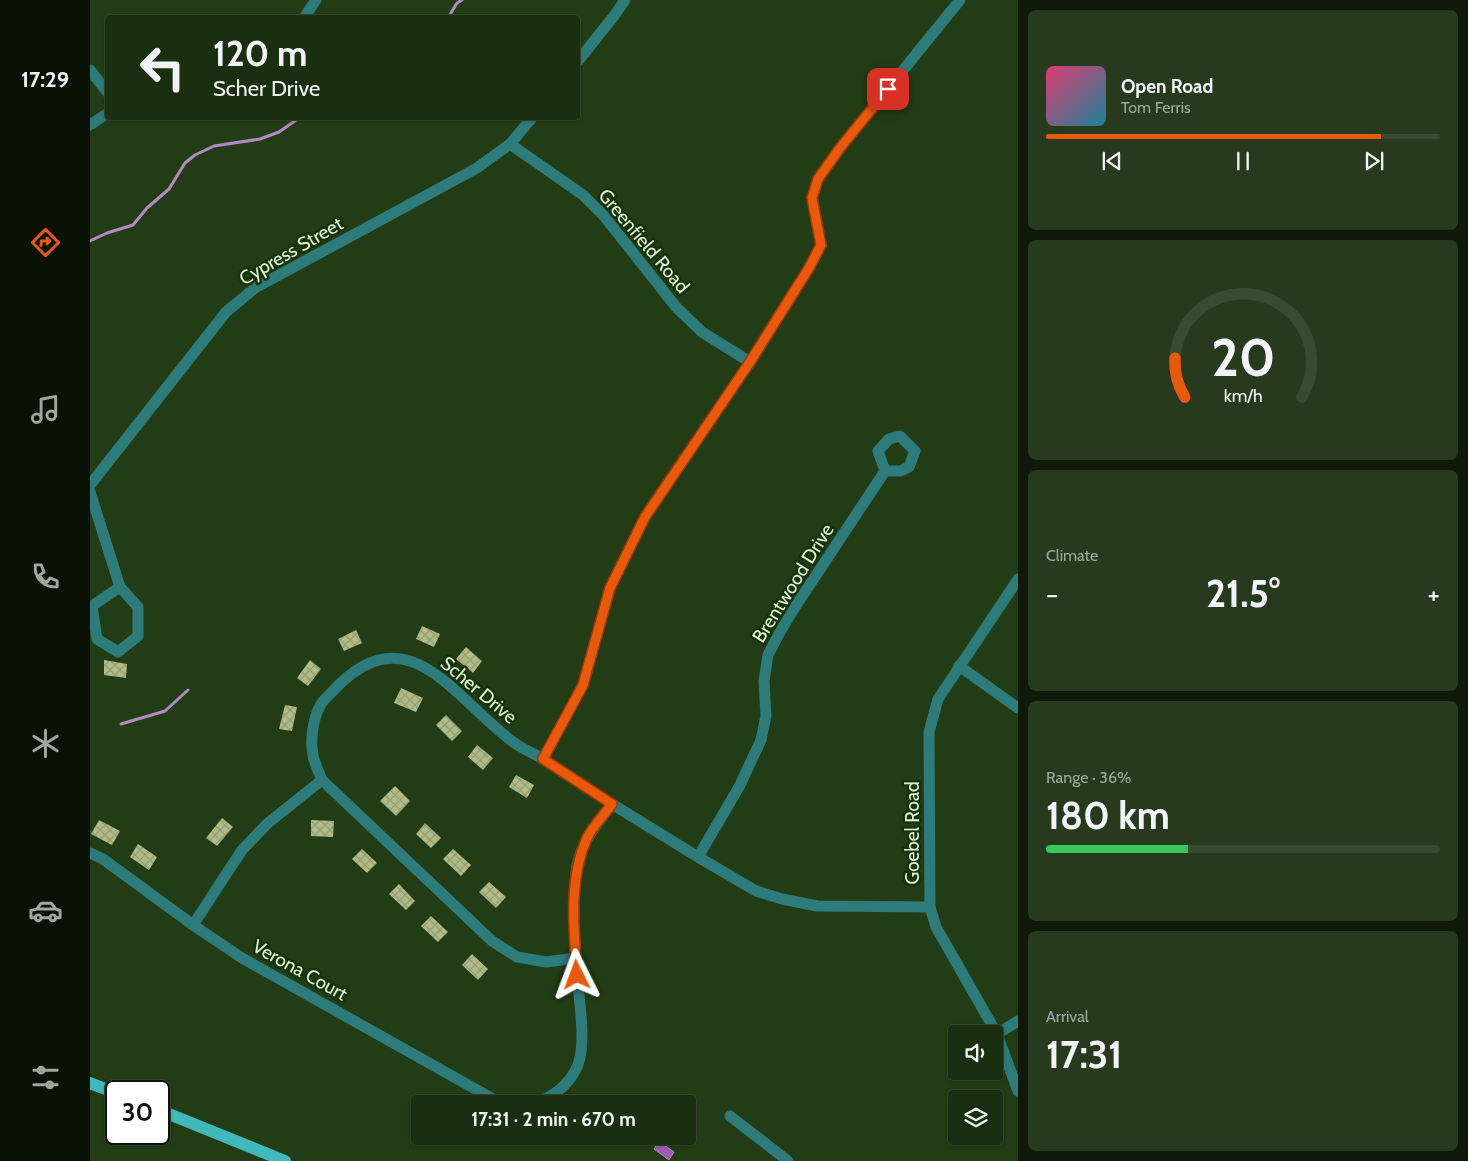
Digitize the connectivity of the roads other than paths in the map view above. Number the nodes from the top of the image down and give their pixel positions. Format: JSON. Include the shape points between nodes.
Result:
{"nodes":[{"id":1,"x":316,"y":0,"type":"edge"},
{"id":2,"x":625,"y":0,"type":"edge"},
{"id":3,"x":960,"y":0,"type":"edge"},
{"id":4,"x":306,"y":15,"type":"edge"},
{"id":5,"x":580,"y":58,"type":"edge"},
{"id":6,"x":90,"y":70,"type":"edge"},
{"id":7,"x":105,"y":89,"type":"edge"},
{"id":8,"x":105,"y":115,"type":"edge"},
{"id":9,"x":530,"y":120,"type":"edge"},
{"id":10,"x":90,"y":125,"type":"edge"},
{"id":11,"x":510,"y":144,"type":"junction"},
{"id":12,"x":750,"y":362,"type":"junction"},
{"id":13,"x":885,"y":471,"type":"dead end"},
{"id":14,"x":90,"y":485,"type":"edge"},
{"id":15,"x":90,"y":492,"type":"edge"},
{"id":16,"x":1018,"y":578,"type":"edge"},
{"id":17,"x":120,"y":587,"type":"junction"},
{"id":18,"x":959,"y":666,"type":"junction"},
{"id":19,"x":1018,"y":708,"type":"edge"},
{"id":20,"x":543,"y":759,"type":"junction"},
{"id":21,"x":322,"y":780,"type":"junction"},
{"id":22,"x":612,"y":804,"type":"junction"},
{"id":23,"x":90,"y":853,"type":"edge"},
{"id":24,"x":698,"y":857,"type":"junction"},
{"id":25,"x":930,"y":907,"type":"junction"},
{"id":26,"x":193,"y":925,"type":"junction"},
{"id":27,"x":576,"y":958,"type":"junction"},
{"id":28,"x":1018,"y":1021,"type":"edge"},
{"id":29,"x":991,"y":1025,"type":"edge"},
{"id":30,"x":1003,"y":1030,"type":"edge"},
{"id":31,"x":1003,"y":1052,"type":"edge"},
{"id":32,"x":90,"y":1083,"type":"edge"},
{"id":33,"x":105,"y":1089,"type":"edge"},
{"id":34,"x":1018,"y":1091,"type":"edge"},
{"id":35,"x":486,"y":1095,"type":"edge"},
{"id":36,"x":554,"y":1095,"type":"edge"},
{"id":37,"x":170,"y":1114,"type":"edge"},
{"id":38,"x":730,"y":1116,"type":"dead end"},
{"id":39,"x":285,"y":1161,"type":"edge"},
{"id":40,"x":788,"y":1161,"type":"edge"}],
"edges":[{"from":1,"to":4,"type":"street"},
{"from":2,"to":5,"type":"street"},
{"from":3,"to":12,"type":"street","via":[[818,179],[812,198],[821,245]]},
{"from":6,"to":7,"type":"street"},
{"from":8,"to":10,"type":"street"},
{"from":9,"to":11,"type":"street","name":"Cypress Street"},
{"from":11,"to":12,"type":"street","name":"Greenfield Road","via":[[582,195],[604,216],[676,307],[702,332]]},
{"from":11,"to":14,"type":"street","name":"Cypress Street","via":[[477,168],[255,288],[226,312]]},
{"from":12,"to":20,"type":"street","via":[[645,517],[610,588],[583,685]]},
{"from":13,"to":24,"type":"street","name":"Brentwood Drive","via":[[797,604],[768,655],[764,681],[766,716],[761,740],[739,787]]},
{"from":15,"to":17,"type":"street"},
{"from":16,"to":18,"type":"street","name":"Goebel Road"},
{"from":17,"to":17,"type":"street","via":[[138,607],[138,636],[118,652],[97,639],[92,606]]},
{"from":18,"to":19,"type":"street"},
{"from":18,"to":25,"type":"street","name":"Goebel Road","via":[[938,700],[929,732]]},
{"from":20,"to":21,"type":"street","name":"Scher Drive","via":[[517,744],[434,672],[409,660],[383,658],[361,666],[340,682],[320,705],[312,732],[313,755]]},
{"from":20,"to":22,"type":"street","name":"Scher Drive"},
{"from":21,"to":26,"type":"street","via":[[268,823],[242,850]]},
{"from":21,"to":27,"type":"street","name":"Scher Drive","via":[[492,941],[517,957],[546,962]]},
{"from":22,"to":24,"type":"street","name":"Scher Drive"},
{"from":22,"to":27,"type":"street","via":[[588,836],[577,865]]},
{"from":23,"to":26,"type":"street","name":"Verona Court","via":[[103,859]]},
{"from":24,"to":25,"type":"street","name":"Scher Drive","via":[[756,891],[782,899],[817,906]]},
{"from":25,"to":29,"type":"street","name":"Goebel Road","via":[[936,927]]},
{"from":26,"to":35,"type":"street","name":"Verona Court","via":[[242,958]]},
{"from":27,"to":36,"type":"street","via":[[582,1044],[576,1070]]},
{"from":28,"to":30,"type":"street"},
{"from":31,"to":34,"type":"street","name":"Goebel Road"},
{"from":32,"to":33,"type":"main road"},
{"from":37,"to":39,"type":"main road"},
{"from":38,"to":40,"type":"street"}]}
